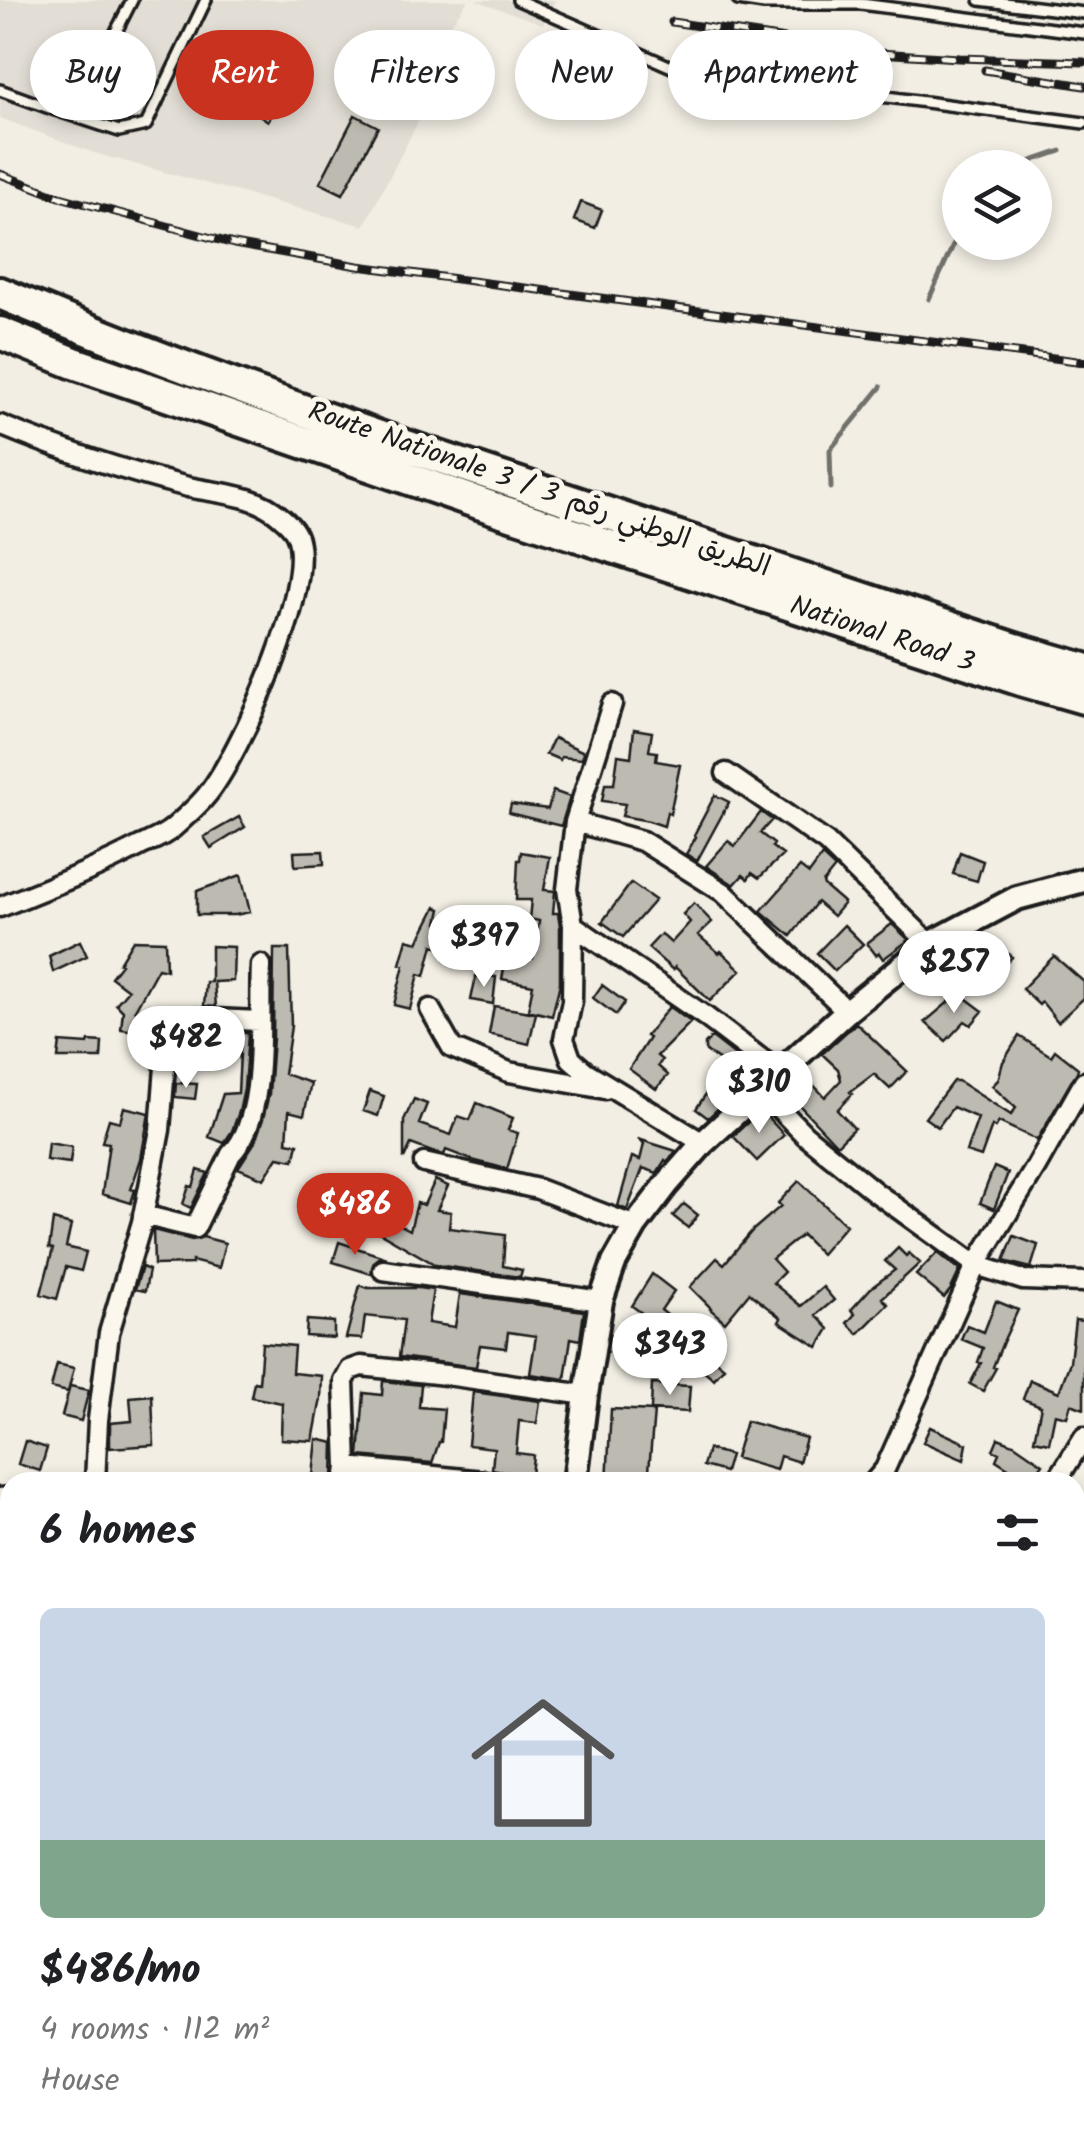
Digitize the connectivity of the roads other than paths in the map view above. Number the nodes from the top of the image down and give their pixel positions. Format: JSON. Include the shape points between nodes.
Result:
{"nodes":[{"id":1,"x":132,"y":0,"type":"edge"},
{"id":2,"x":206,"y":0,"type":"edge"},
{"id":3,"x":518,"y":0,"type":"edge"},
{"id":4,"x":738,"y":0,"type":"edge"},
{"id":5,"x":980,"y":0,"type":"edge"},
{"id":6,"x":1084,"y":13,"type":"edge"},
{"id":7,"x":117,"y":30,"type":"edge"},
{"id":8,"x":1084,"y":33,"type":"edge"},
{"id":9,"x":0,"y":90,"type":"edge"},
{"id":10,"x":30,"y":101,"type":"edge"},
{"id":11,"x":156,"y":103,"type":"edge"},
{"id":12,"x":85,"y":120,"type":"edge"},
{"id":13,"x":148,"y":120,"type":"edge"},
{"id":14,"x":1084,"y":123,"type":"edge"},
{"id":15,"x":0,"y":293,"type":"edge"},
{"id":16,"x":0,"y":334,"type":"edge"},
{"id":17,"x":0,"y":424,"type":"edge"},
{"id":18,"x":508,"y":496,"type":"junction"},
{"id":19,"x":1084,"y":669,"type":"edge"},
{"id":20,"x":1084,"y":698,"type":"edge"},
{"id":21,"x":612,"y":704,"type":"dead end"},
{"id":22,"x":726,"y":773,"type":"dead end"},
{"id":23,"x":575,"y":822,"type":"junction"},
{"id":24,"x":1084,"y":880,"type":"edge"},
{"id":25,"x":0,"y":907,"type":"edge"},
{"id":26,"x":572,"y":925,"type":"junction"},
{"id":27,"x":930,"y":944,"type":"junction"},
{"id":28,"x":260,"y":965,"type":"dead end"},
{"id":29,"x":430,"y":1009,"type":"dead end"},
{"id":30,"x":847,"y":1011,"type":"junction"},
{"id":31,"x":259,"y":1021,"type":"junction"},
{"id":32,"x":780,"y":1073,"type":"junction"},
{"id":33,"x":1084,"y":1082,"type":"edge"},
{"id":34,"x":761,"y":1090,"type":"junction"},
{"id":35,"x":615,"y":1091,"type":"junction"},
{"id":36,"x":703,"y":1143,"type":"junction"},
{"id":37,"x":424,"y":1163,"type":"dead end"},
{"id":38,"x":143,"y":1215,"type":"junction"},
{"id":39,"x":635,"y":1226,"type":"junction"},
{"id":40,"x":976,"y":1265,"type":"junction"},
{"id":41,"x":383,"y":1270,"type":"dead end"},
{"id":42,"x":1084,"y":1282,"type":"edge"},
{"id":43,"x":601,"y":1301,"type":"junction"},
{"id":44,"x":586,"y":1396,"type":"junction"},
{"id":45,"x":1084,"y":1438,"type":"edge"},
{"id":46,"x":95,"y":1472,"type":"edge"},
{"id":47,"x":346,"y":1472,"type":"edge"},
{"id":48,"x":577,"y":1472,"type":"edge"},
{"id":49,"x":883,"y":1472,"type":"edge"},
{"id":50,"x":1062,"y":1472,"type":"edge"}],
"edges":[{"from":1,"to":7,"type":"lane"},
{"from":2,"to":11,"type":"lane"},
{"from":3,"to":14,"type":"lane","via":[[676,69]]},
{"from":4,"to":8,"type":"lane","via":[[861,4]]},
{"from":5,"to":6,"type":"lane"},
{"from":9,"to":10,"type":"lane"},
{"from":12,"to":13,"type":"lane","via":[[119,131]]},
{"from":15,"to":18,"type":"highway","name":"Route Nationale 3 / الطريق الوطني رقم 3"},
{"from":16,"to":18,"type":"highway","name":"National Road 3","via":[[74,364]]},
{"from":17,"to":25,"type":"street","via":[[124,468],[249,498],[284,519],[299,552],[279,648],[206,796],[170,831]]},
{"from":18,"to":19,"type":"highway","name":"Route Nationale 3 / الطريق الوطني رقم 3"},
{"from":18,"to":20,"type":"highway","name":"National Road 3"},
{"from":21,"to":23,"type":"street"},
{"from":22,"to":27,"type":"street","via":[[826,842]]},
{"from":23,"to":26,"type":"street","via":[[567,889]]},
{"from":23,"to":30,"type":"street","via":[[642,841],[723,892]]},
{"from":24,"to":27,"type":"street","via":[[1016,898]]},
{"from":26,"to":32,"type":"street"},
{"from":26,"to":35,"type":"street","via":[[572,1001],[564,1039],[572,1059]]},
{"from":27,"to":30,"type":"street"},
{"from":28,"to":31,"type":"street"},
{"from":29,"to":35,"type":"street","via":[[452,1048],[509,1072]]},
{"from":30,"to":32,"type":"street"},
{"from":31,"to":38,"type":"street","via":[[260,1070],[246,1129],[195,1228]]},
{"from":31,"to":38,"type":"street","via":[[169,1017],[160,1130]]},
{"from":32,"to":34,"type":"street"},
{"from":33,"to":40,"type":"street"},
{"from":34,"to":36,"type":"street"},
{"from":34,"to":40,"type":"street","via":[[875,1192]]},
{"from":35,"to":36,"type":"street"},
{"from":36,"to":39,"type":"street"},
{"from":37,"to":39,"type":"street","via":[[538,1189]]},
{"from":38,"to":46,"type":"street","via":[[109,1332]]},
{"from":39,"to":43,"type":"street"},
{"from":40,"to":42,"type":"street","via":[[1023,1280]]},
{"from":40,"to":49,"type":"street"},
{"from":41,"to":43,"type":"street"},
{"from":43,"to":44,"type":"street"},
{"from":44,"to":47,"type":"street","via":[[361,1366],[344,1381]]},
{"from":44,"to":48,"type":"street"},
{"from":45,"to":50,"type":"street"}]}
